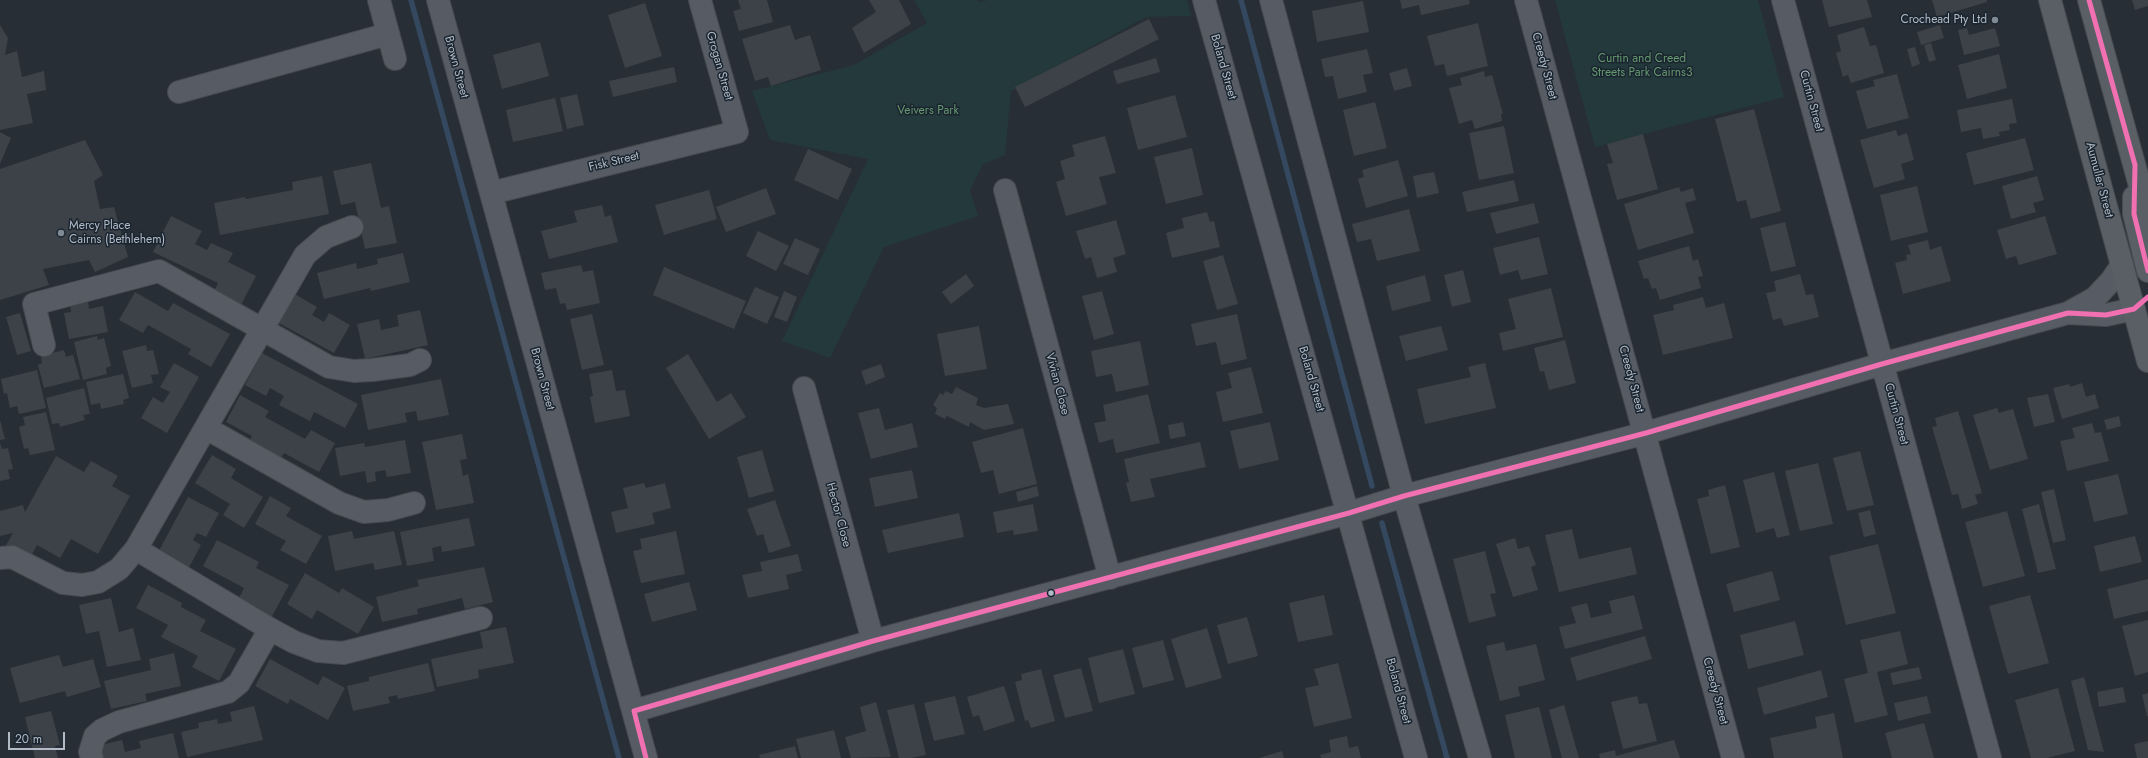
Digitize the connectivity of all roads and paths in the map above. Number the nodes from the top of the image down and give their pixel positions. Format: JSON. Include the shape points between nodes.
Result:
{"nodes":[{"id":1,"x":379,"y":0,"type":"edge"},
{"id":2,"x":438,"y":0,"type":"edge"},
{"id":3,"x":700,"y":0,"type":"edge"},
{"id":4,"x":1204,"y":0,"type":"edge"},
{"id":5,"x":1271,"y":0,"type":"edge"},
{"id":6,"x":1526,"y":0,"type":"edge"},
{"id":7,"x":1783,"y":0,"type":"edge"},
{"id":8,"x":2050,"y":0,"type":"edge"},
{"id":9,"x":2089,"y":0,"type":"edge"},
{"id":10,"x":388,"y":34,"type":"junction"},
{"id":11,"x":395,"y":59,"type":"dead end"},
{"id":12,"x":179,"y":92,"type":"dead end"},
{"id":13,"x":737,"y":132,"type":"joint"},
{"id":14,"x":2135,"y":165,"type":"junction"},
{"id":15,"x":1005,"y":190,"type":"dead end"},
{"id":16,"x":491,"y":193,"type":"junction"},
{"id":17,"x":2148,"y":215,"type":"edge"},
{"id":18,"x":352,"y":227,"type":"dead end"},
{"id":19,"x":2122,"y":265,"type":"junction"},
{"id":20,"x":2148,"y":271,"type":"edge"},
{"id":21,"x":2141,"y":303,"type":"edge"},
{"id":22,"x":2068,"y":313,"type":"junction"},
{"id":23,"x":262,"y":330,"type":"junction"},
{"id":24,"x":44,"y":345,"type":"dead end"},
{"id":25,"x":420,"y":360,"type":"dead end"},
{"id":26,"x":2148,"y":361,"type":"edge"},
{"id":27,"x":1882,"y":364,"type":"junction"},
{"id":28,"x":804,"y":388,"type":"dead end"},
{"id":29,"x":206,"y":428,"type":"junction"},
{"id":30,"x":1646,"y":433,"type":"junction"},
{"id":31,"x":1404,"y":496,"type":"junction"},
{"id":32,"x":414,"y":503,"type":"dead end"},
{"id":33,"x":1349,"y":513,"type":"junction"},
{"id":34,"x":136,"y":549,"type":"junction"},
{"id":35,"x":0,"y":558,"type":"edge"},
{"id":36,"x":1110,"y":578,"type":"junction"},
{"id":37,"x":481,"y":618,"type":"dead end"},
{"id":38,"x":270,"y":629,"type":"junction"},
{"id":39,"x":873,"y":641,"type":"junction"},
{"id":40,"x":634,"y":712,"type":"junction"},
{"id":41,"x":92,"y":758,"type":"edge"},
{"id":42,"x":646,"y":758,"type":"edge"},
{"id":43,"x":1416,"y":758,"type":"edge"},
{"id":44,"x":1480,"y":758,"type":"edge"},
{"id":45,"x":1733,"y":758,"type":"edge"},
{"id":46,"x":1990,"y":758,"type":"edge"}],
"edges":[{"from":1,"to":10,"type":"street"},
{"from":2,"to":16,"type":"street","name":"Brown Street"},
{"from":3,"to":13,"type":"street","name":"Grogan Street"},
{"from":4,"to":33,"type":"street","name":"Boland Street"},
{"from":5,"to":31,"type":"street"},
{"from":6,"to":30,"type":"street","name":"Creedy Street"},
{"from":7,"to":27,"type":"street","name":"Curtin Street"},
{"from":8,"to":19,"type":"main road","name":"Aumuller Street"},
{"from":9,"to":14,"type":"main road"},
{"from":10,"to":11,"type":"street"},
{"from":10,"to":12,"type":"street"},
{"from":13,"to":16,"type":"street","name":"Fisk Street"},
{"from":14,"to":17,"type":"main road"},
{"from":14,"to":20,"type":"main road","via":[[2134,214]]},
{"from":15,"to":36,"type":"street","name":"Vivian Close"},
{"from":16,"to":40,"type":"street","name":"Brown Street"},
{"from":18,"to":23,"type":"street","via":[[326,237],[304,255]]},
{"from":19,"to":21,"type":"main road","name":"Aumuller Street"},
{"from":19,"to":22,"type":"street","via":[[2095,298]]},
{"from":21,"to":22,"type":"street","via":[[2106,315]]},
{"from":21,"to":26,"type":"main road","name":"Aumuller Street"},
{"from":22,"to":27,"type":"street"},
{"from":23,"to":24,"type":"street","via":[[159,271],[34,304]]},
{"from":23,"to":25,"type":"street","via":[[329,367],[354,371],[372,370],[410,365]]},
{"from":23,"to":29,"type":"street"},
{"from":27,"to":30,"type":"street"},
{"from":27,"to":46,"type":"street","name":"Curtin Street"},
{"from":28,"to":39,"type":"street","name":"Hector Close"},
{"from":29,"to":32,"type":"street","via":[[339,503],[364,512],[388,510]]},
{"from":29,"to":34,"type":"street"},
{"from":30,"to":31,"type":"street"},
{"from":30,"to":45,"type":"street","name":"Creedy Street"},
{"from":31,"to":33,"type":"street"},
{"from":31,"to":44,"type":"street"},
{"from":33,"to":36,"type":"street"},
{"from":33,"to":43,"type":"street","name":"Boland Street"},
{"from":34,"to":35,"type":"street","via":[[119,569],[98,582],[82,585],[63,583],[12,558]]},
{"from":34,"to":38,"type":"street"},
{"from":36,"to":39,"type":"street"},
{"from":37,"to":38,"type":"street","via":[[343,653],[318,651]]},
{"from":38,"to":41,"type":"street","via":[[239,682],[228,692],[119,722],[102,730],[95,736],[90,752]]},
{"from":39,"to":40,"type":"street"},
{"from":40,"to":42,"type":"street","name":"Brown Street"}]}
